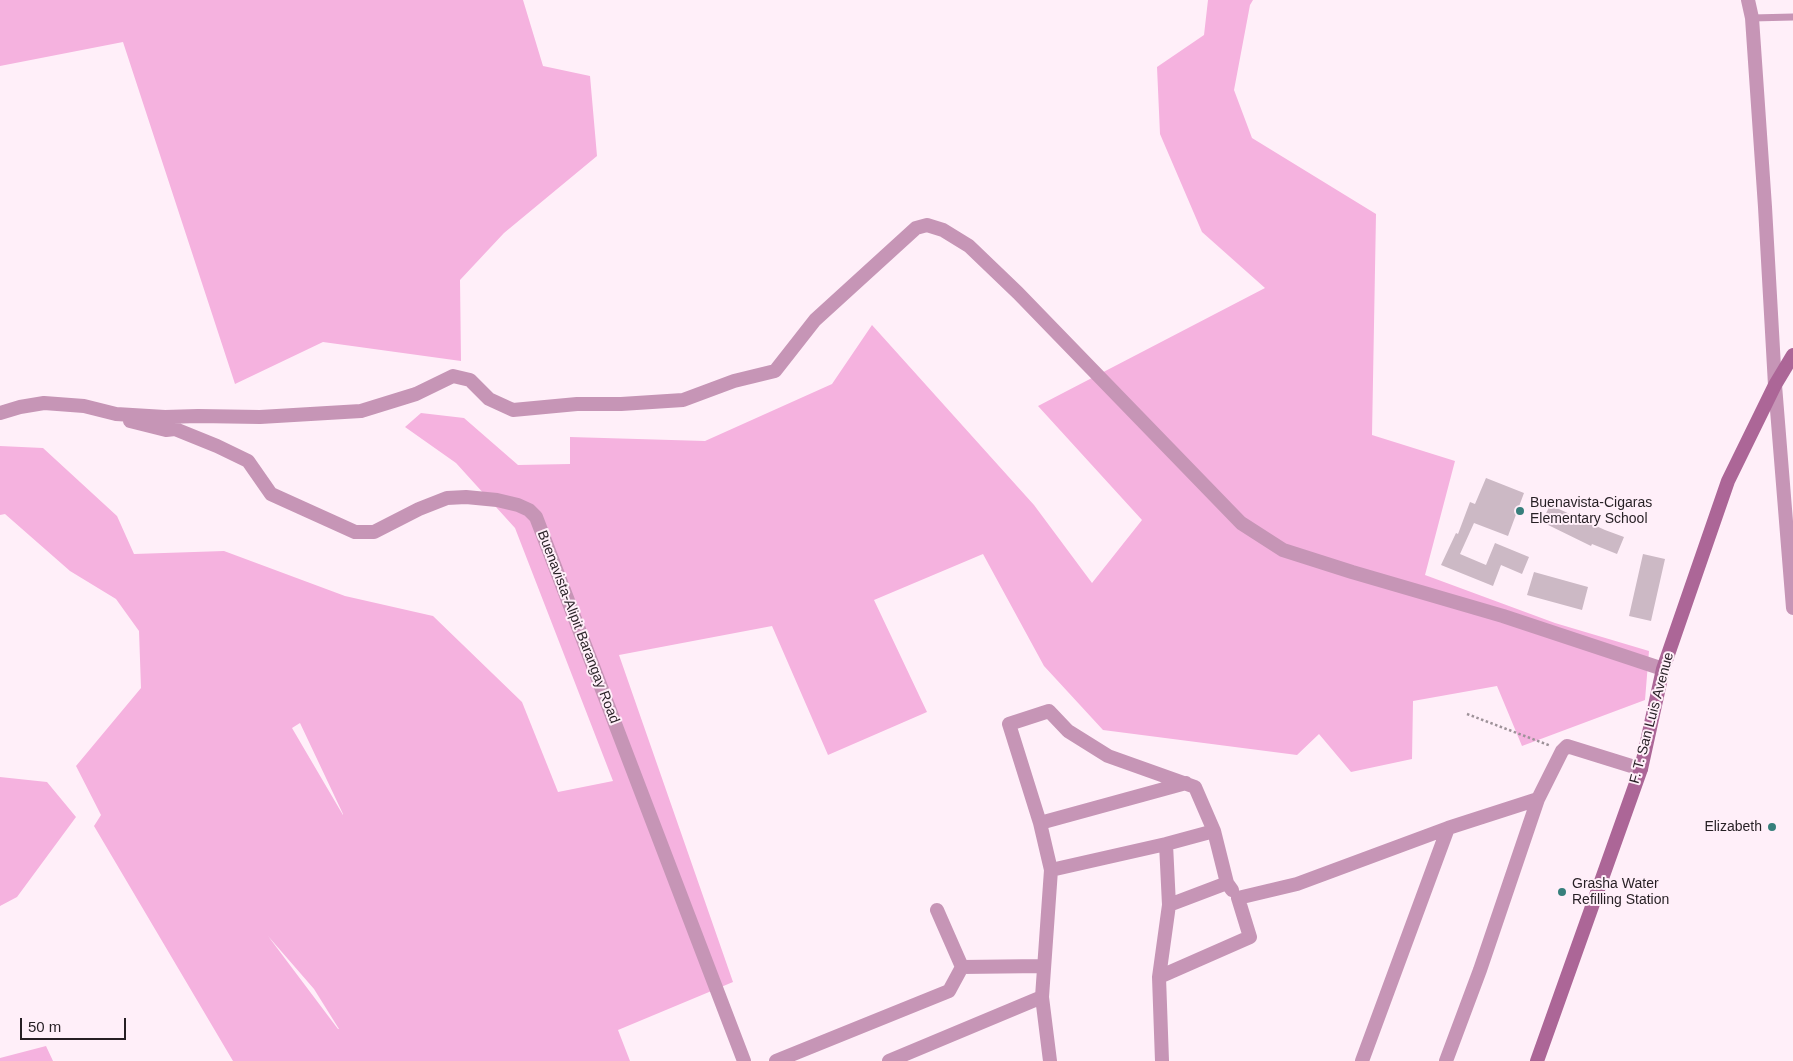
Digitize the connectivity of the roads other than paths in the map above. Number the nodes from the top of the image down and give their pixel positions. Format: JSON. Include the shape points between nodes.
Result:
{"nodes":[{"id":1,"x":1748,"y":0,"type":"edge"},
{"id":2,"x":1793,"y":17,"type":"edge"},
{"id":3,"x":1752,"y":18,"type":"junction"},
{"id":4,"x":1793,"y":355,"type":"edge"},
{"id":5,"x":1774,"y":385,"type":"junction"},
{"id":6,"x":0,"y":413,"type":"edge"},
{"id":7,"x":116,"y":414,"type":"junction"},
{"id":8,"x":1793,"y":608,"type":"edge"},
{"id":9,"x":1663,"y":669,"type":"junction"},
{"id":10,"x":1640,"y":769,"type":"junction"},
{"id":11,"x":1186,"y":784,"type":"junction"},
{"id":12,"x":1538,"y":798,"type":"junction"},
{"id":13,"x":1040,"y":822,"type":"junction"},
{"id":14,"x":1448,"y":828,"type":"junction"},
{"id":15,"x":1214,"y":830,"type":"junction"},
{"id":16,"x":1166,"y":844,"type":"junction"},
{"id":17,"x":1051,"y":870,"type":"junction"},
{"id":18,"x":1227,"y":883,"type":"junction"},
{"id":19,"x":1238,"y":898,"type":"junction"},
{"id":20,"x":1169,"y":905,"type":"junction"},
{"id":21,"x":937,"y":910,"type":"dead end"},
{"id":22,"x":1043,"y":966,"type":"junction"},
{"id":23,"x":962,"y":967,"type":"junction"},
{"id":24,"x":1159,"y":977,"type":"junction"},
{"id":25,"x":1042,"y":997,"type":"junction"},
{"id":26,"x":1048,"y":1060,"type":"edge"},
{"id":27,"x":744,"y":1061,"type":"edge"},
{"id":28,"x":776,"y":1061,"type":"edge"},
{"id":29,"x":889,"y":1061,"type":"edge"},
{"id":30,"x":1162,"y":1061,"type":"edge"},
{"id":31,"x":1362,"y":1061,"type":"edge"},
{"id":32,"x":1446,"y":1061,"type":"edge"},
{"id":33,"x":1536,"y":1061,"type":"edge"}],
"edges":[{"from":1,"to":3,"type":"street"},
{"from":2,"to":3,"type":"lane"},
{"from":3,"to":5,"type":"street"},
{"from":4,"to":5,"type":"main road","name":"F. T. San Luis Avenue"},
{"from":5,"to":8,"type":"street"},
{"from":5,"to":9,"type":"main road","name":"F. T. San Luis Avenue","via":[[1728,480]]},
{"from":6,"to":7,"type":"street","via":[[44,403],[84,406]]},
{"from":7,"to":9,"type":"street","via":[[166,418],[260,417],[361,411],[416,394],[453,376],[470,380],[489,399],[513,410],[683,400],[734,381],[775,371],[816,320],[916,228],[927,225],[943,230],[968,246],[1025,300],[1241,523],[1283,550],[1503,616]]},
{"from":7,"to":27,"type":"street","name":"Buenavista-Alipit Barangay Road","via":[[147,426],[175,429],[217,446],[248,462],[272,494],[354,532],[374,532],[447,498],[497,500],[523,508],[536,517]]},
{"from":9,"to":10,"type":"main road","name":"F. T. San Luis Avenue"},
{"from":10,"to":12,"type":"street","via":[[1567,746]]},
{"from":10,"to":33,"type":"main road","name":"F. T. San Luis Avenue"},
{"from":11,"to":13,"type":"street"},
{"from":11,"to":13,"type":"street","via":[[1108,756],[1068,731],[1049,711],[1009,724]]},
{"from":11,"to":15,"type":"street","via":[[1195,787]]},
{"from":12,"to":14,"type":"street"},
{"from":12,"to":32,"type":"street"},
{"from":13,"to":17,"type":"street"},
{"from":14,"to":19,"type":"street","via":[[1297,884]]},
{"from":14,"to":31,"type":"street"},
{"from":15,"to":16,"type":"street"},
{"from":15,"to":18,"type":"street"},
{"from":16,"to":17,"type":"street"},
{"from":16,"to":20,"type":"street"},
{"from":17,"to":22,"type":"street"},
{"from":18,"to":19,"type":"street"},
{"from":18,"to":20,"type":"street"},
{"from":19,"to":24,"type":"street","via":[[1250,937]]},
{"from":20,"to":24,"type":"street"},
{"from":21,"to":23,"type":"street"},
{"from":22,"to":23,"type":"street"},
{"from":22,"to":25,"type":"street"},
{"from":23,"to":28,"type":"street","via":[[949,991]]},
{"from":24,"to":30,"type":"street"},
{"from":25,"to":26,"type":"street"},
{"from":25,"to":29,"type":"street"}]}
